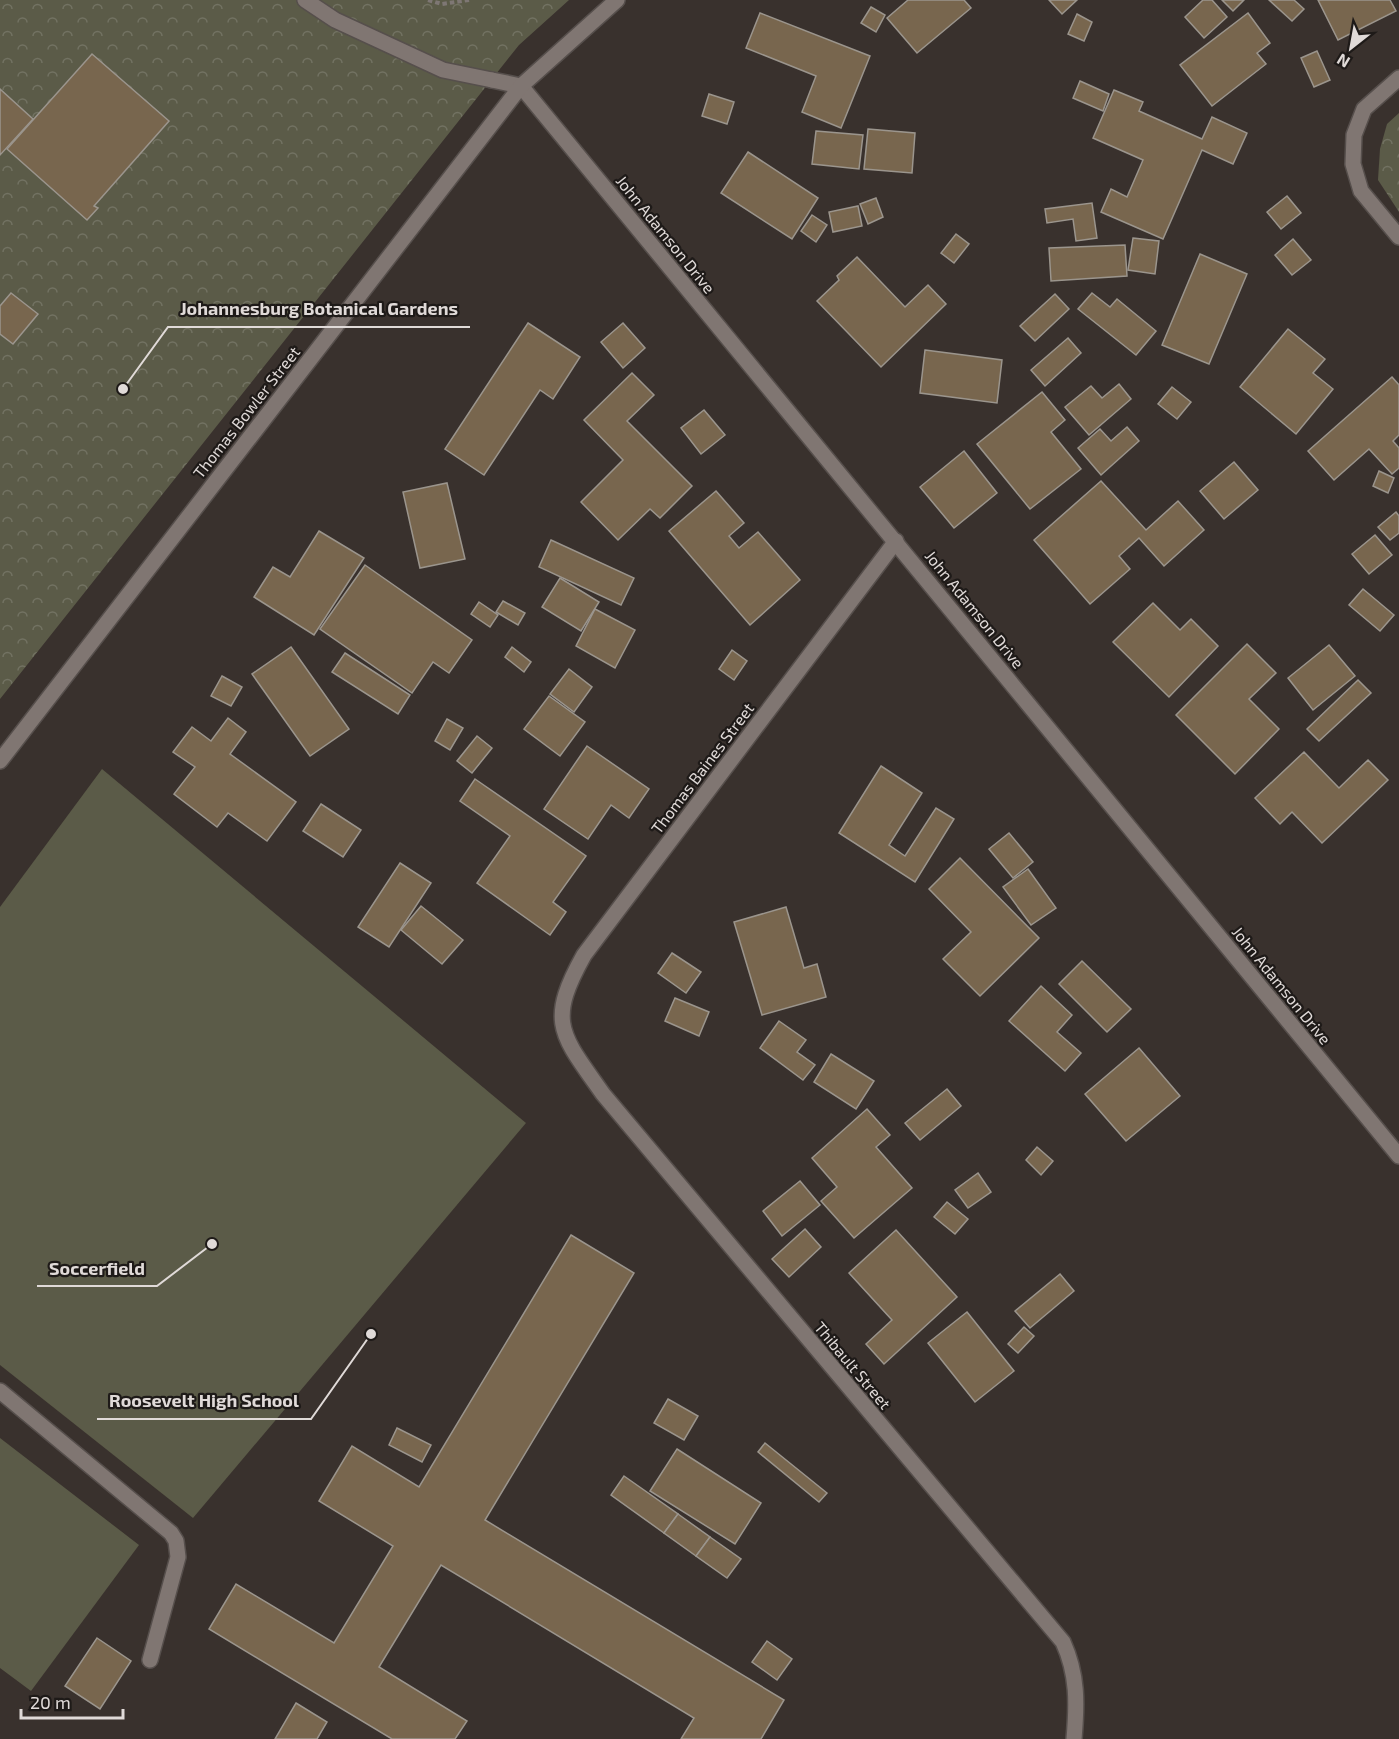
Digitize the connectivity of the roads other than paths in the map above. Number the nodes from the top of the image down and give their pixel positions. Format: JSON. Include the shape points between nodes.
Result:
{"nodes":[{"id":1,"x":305,"y":0,"type":"edge"},
{"id":2,"x":617,"y":0,"type":"edge"},
{"id":3,"x":1399,"y":78,"type":"edge"},
{"id":4,"x":521,"y":86,"type":"junction"},
{"id":5,"x":1399,"y":237,"type":"edge"},
{"id":6,"x":896,"y":542,"type":"junction"},
{"id":7,"x":0,"y":761,"type":"edge"},
{"id":8,"x":563,"y":1027,"type":"joint"},
{"id":9,"x":1399,"y":1156,"type":"edge"},
{"id":10,"x":0,"y":1391,"type":"edge"},
{"id":11,"x":150,"y":1660,"type":"dead end"},
{"id":12,"x":1074,"y":1739,"type":"edge"}],
"edges":[{"from":1,"to":4,"type":"street","via":[[335,20],[443,70]]},
{"from":2,"to":4,"type":"street","name":"Thomas Bowler Street"},
{"from":3,"to":5,"type":"street","via":[[1364,110],[1354,135],[1353,164],[1360,191]]},
{"from":4,"to":6,"type":"street","name":"John Adamson Drive"},
{"from":4,"to":7,"type":"street","name":"Thomas Bowler Street"},
{"from":6,"to":8,"type":"street","name":"Thomas Baines Street","via":[[584,954],[567,986],[561,1007]]},
{"from":6,"to":9,"type":"street","name":"John Adamson Drive"},
{"from":8,"to":12,"type":"street","name":"Thibault Street","via":[[572,1049],[603,1094],[1063,1642],[1077,1685]]},
{"from":10,"to":11,"type":"street","via":[[176,1541],[178,1557]]}]}
